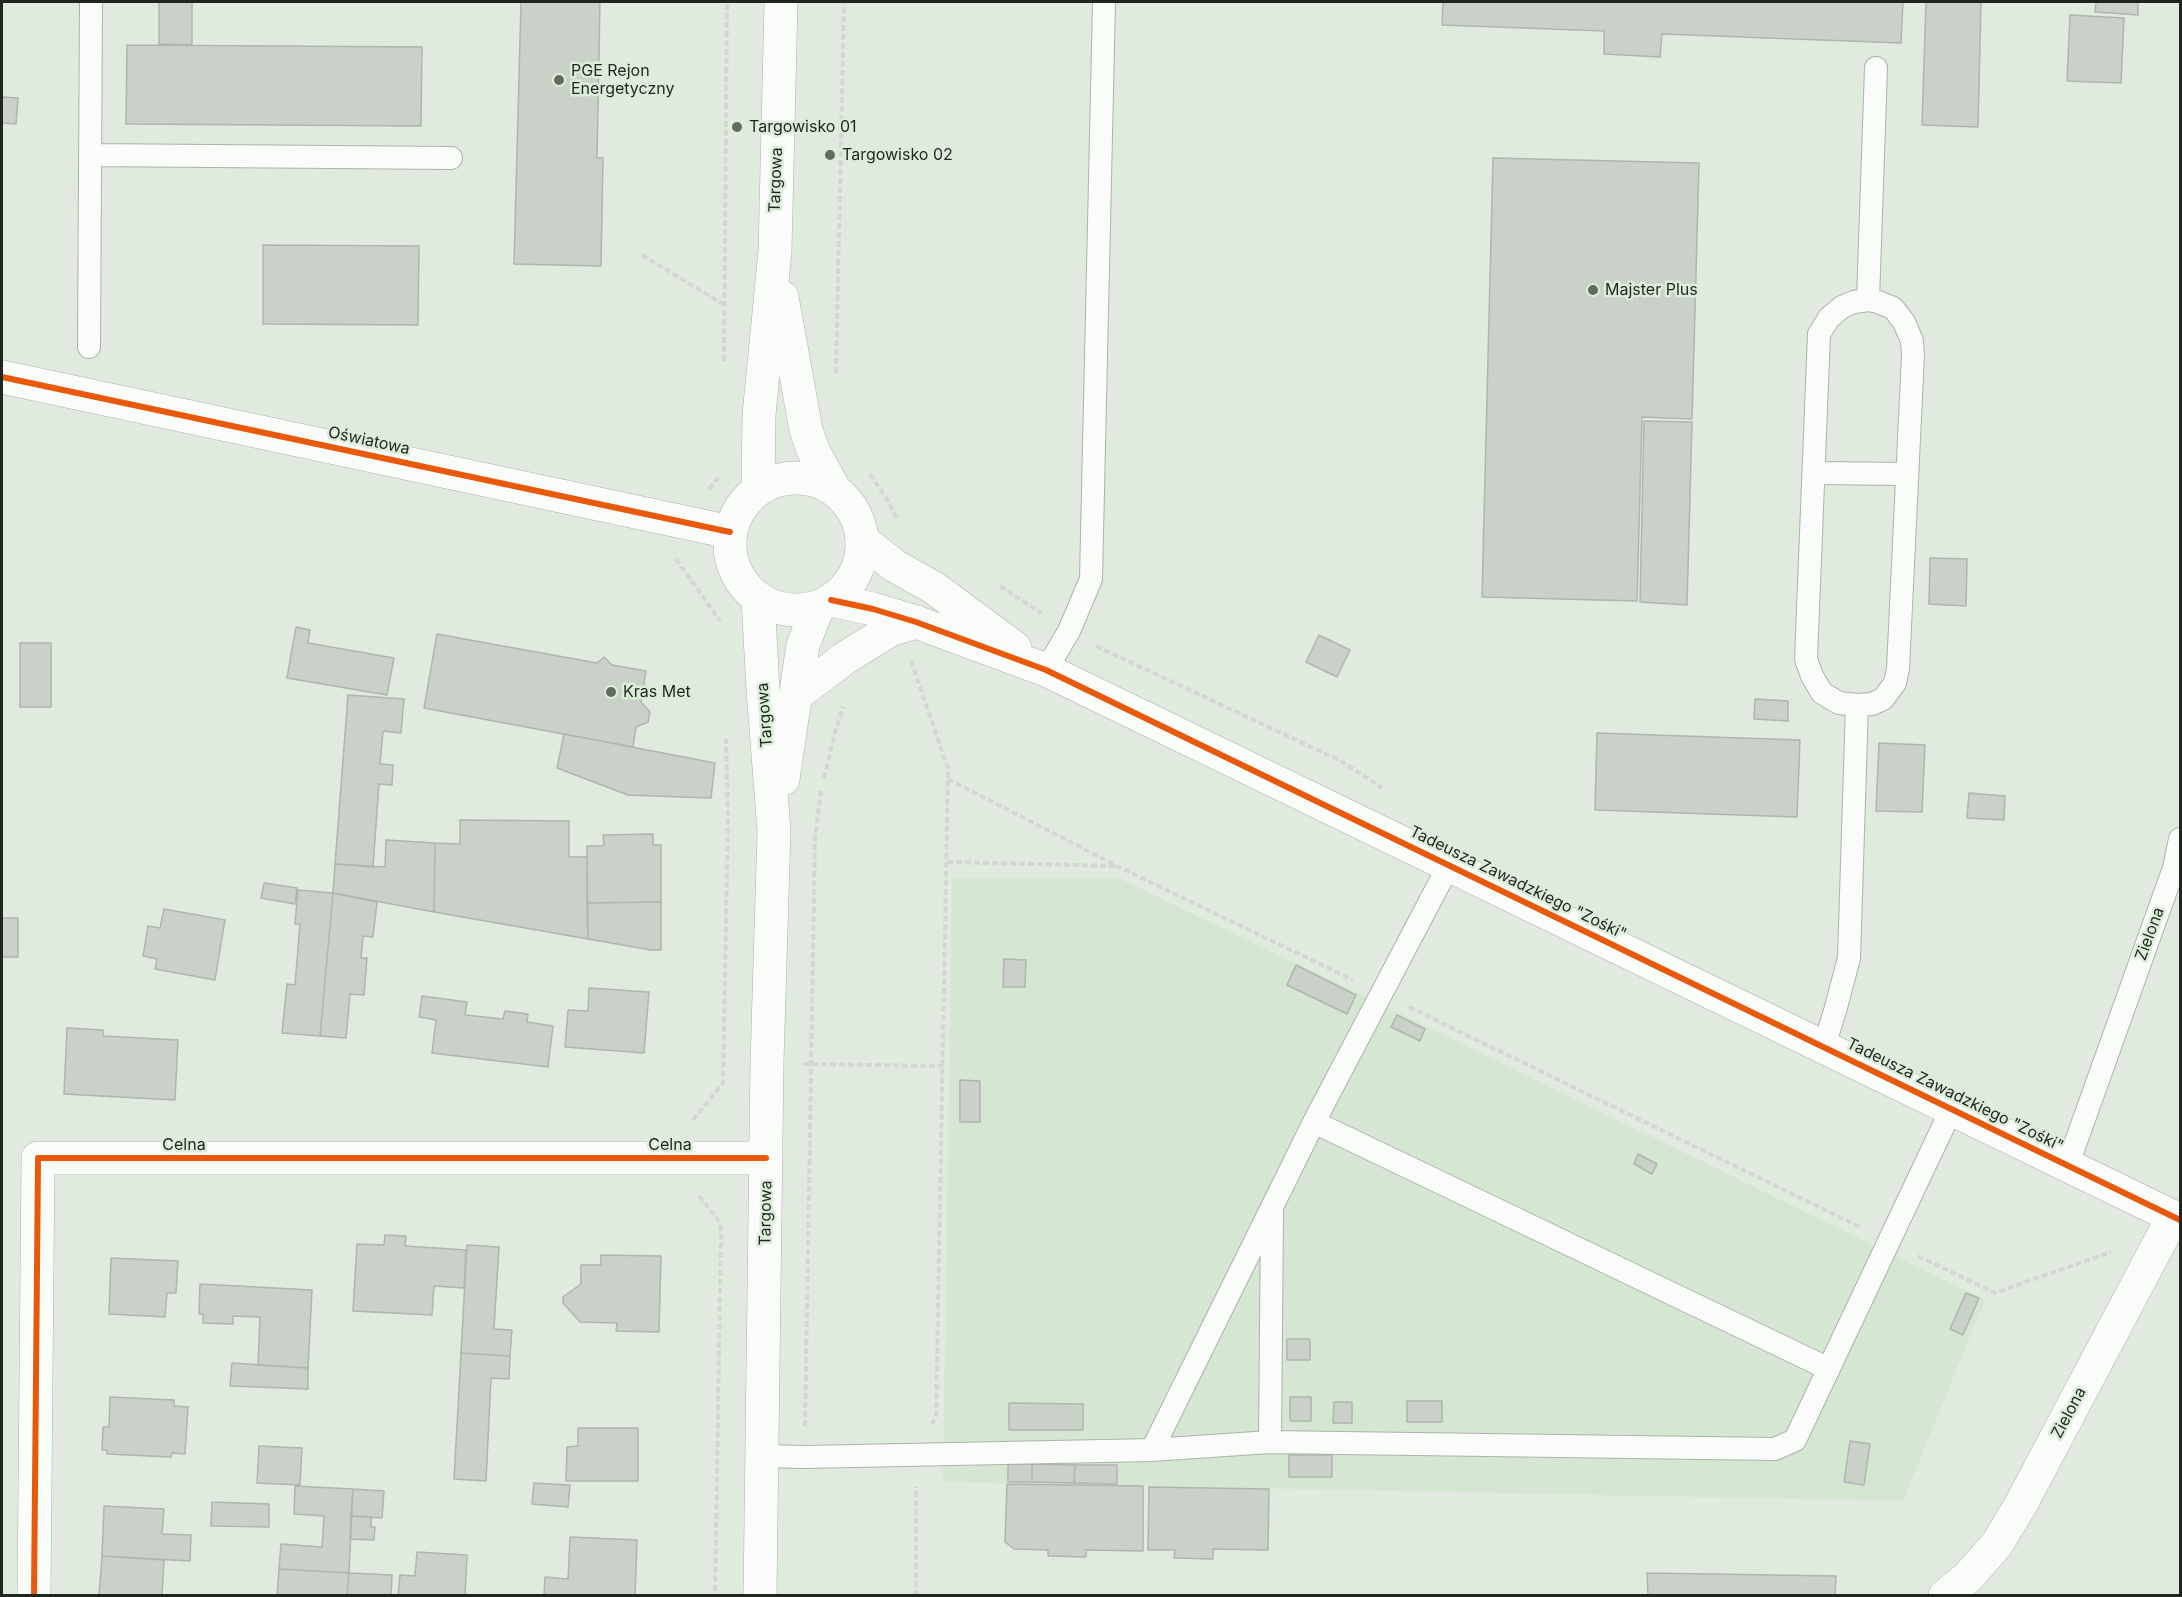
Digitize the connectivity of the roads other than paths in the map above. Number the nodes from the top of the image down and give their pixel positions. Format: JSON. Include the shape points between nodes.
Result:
{"nodes":[{"id":1,"x":91,"y":2,"type":"edge"},
{"id":2,"x":781,"y":2,"type":"edge"},
{"id":3,"x":1104,"y":2,"type":"edge"},
{"id":4,"x":1876,"y":68,"type":"dead end"},
{"id":5,"x":90,"y":155,"type":"junction"},
{"id":6,"x":451,"y":158,"type":"dead end"},
{"id":7,"x":775,"y":251,"type":"junction"},
{"id":8,"x":1868,"y":300,"type":"junction"},
{"id":9,"x":89,"y":347,"type":"dead end"},
{"id":10,"x":2,"y":377,"type":"edge"},
{"id":11,"x":1814,"y":473,"type":"junction"},
{"id":12,"x":1907,"y":474,"type":"junction"},
{"id":13,"x":758,"y":489,"type":"junction"},
{"id":14,"x":834,"y":489,"type":"junction"},
{"id":15,"x":730,"y":532,"type":"junction"},
{"id":16,"x":862,"y":540,"type":"junction"},
{"id":17,"x":758,"y":598,"type":"junction"},
{"id":18,"x":825,"y":603,"type":"junction"},
{"id":19,"x":916,"y":622,"type":"junction"},
{"id":20,"x":1046,"y":670,"type":"junction"},
{"id":21,"x":796,"y":695,"type":"junction"},
{"id":22,"x":1857,"y":705,"type":"junction"},
{"id":23,"x":774,"y":831,"type":"junction"},
{"id":24,"x":2181,"y":839,"type":"edge"},
{"id":25,"x":1449,"y":865,"type":"junction"},
{"id":26,"x":1824,"y":1046,"type":"junction"},
{"id":27,"x":1952,"y":1108,"type":"junction"},
{"id":28,"x":1314,"y":1122,"type":"junction"},
{"id":29,"x":766,"y":1158,"type":"junction"},
{"id":30,"x":2068,"y":1164,"type":"junction"},
{"id":31,"x":1272,"y":1208,"type":"junction"},
{"id":32,"x":2177,"y":1218,"type":"edge"},
{"id":33,"x":1828,"y":1368,"type":"junction"},
{"id":34,"x":1270,"y":1442,"type":"junction"},
{"id":35,"x":1152,"y":1450,"type":"junction"},
{"id":36,"x":762,"y":1456,"type":"junction"},
{"id":37,"x":34,"y":1596,"type":"edge"},
{"id":38,"x":760,"y":1596,"type":"edge"},
{"id":39,"x":1945,"y":1596,"type":"edge"}],
"edges":[{"from":1,"to":5,"type":"lane"},
{"from":2,"to":7,"type":"street","name":"Targowa"},
{"from":3,"to":20,"type":"lane","via":[[1091,579],[1069,631]]},
{"from":4,"to":8,"type":"lane"},
{"from":5,"to":6,"type":"lane"},
{"from":5,"to":9,"type":"lane"},
{"from":7,"to":13,"type":"street","name":"Targowa","via":[[759,415]]},
{"from":7,"to":14,"type":"street","name":"Targowa","via":[[801,411],[813,450]]},
{"from":8,"to":11,"type":"lane","via":[[1842,307],[1828,318],[1819,334]]},
{"from":8,"to":12,"type":"lane","via":[[1893,308],[1912,341]]},
{"from":10,"to":15,"type":"street","name":"Oświatowa"},
{"from":11,"to":12,"type":"lane"},
{"from":11,"to":22,"type":"lane","via":[[1806,659],[1822,693],[1839,703]]},
{"from":12,"to":22,"type":"lane","via":[[1896,676],[1883,699]]},
{"from":13,"to":14,"type":"street","via":[[772,481],[804,477]]},
{"from":13,"to":15,"type":"street","via":[[735,515]]},
{"from":14,"to":16,"type":"street","via":[[854,511]]},
{"from":15,"to":17,"type":"street","via":[[729,551],[734,569]]},
{"from":16,"to":18,"type":"street","via":[[855,574],[845,589]]},
{"from":16,"to":20,"type":"street","name":"Tadeusza Zawadzkiego \"Zośki\""},
{"from":17,"to":18,"type":"street","via":[[787,610]]},
{"from":17,"to":23,"type":"street","name":"Targowa"},
{"from":18,"to":19,"type":"street","name":"Tadeusza Zawadzkiego \"Zośki\"","via":[[873,609]]},
{"from":18,"to":21,"type":"street","name":"Targowa","via":[[803,645]]},
{"from":19,"to":20,"type":"street","name":"Tadeusza Zawadzkiego \"Zośki\""},
{"from":19,"to":21,"type":"street","via":[[890,630]]},
{"from":20,"to":25,"type":"street","name":"Tadeusza Zawadzkiego \"Zośki\""},
{"from":21,"to":23,"type":"street","name":"Targowa"},
{"from":22,"to":26,"type":"lane","via":[[1849,958]]},
{"from":23,"to":29,"type":"street","name":"Targowa"},
{"from":24,"to":30,"type":"lane","name":"Zielona"},
{"from":25,"to":26,"type":"street","name":"Tadeusza Zawadzkiego \"Zośki\""},
{"from":25,"to":28,"type":"lane"},
{"from":26,"to":27,"type":"street","name":"Tadeusza Zawadzkiego \"Zośki\""},
{"from":27,"to":30,"type":"street","name":"Tadeusza Zawadzkiego \"Zośki\""},
{"from":27,"to":33,"type":"lane"},
{"from":28,"to":31,"type":"lane"},
{"from":28,"to":33,"type":"lane"},
{"from":29,"to":36,"type":"street","name":"Targowa"},
{"from":29,"to":37,"type":"street","name":"Celna","via":[[38,1158]]},
{"from":30,"to":32,"type":"street","name":"Tadeusza Zawadzkiego \"Zośki\""},
{"from":31,"to":34,"type":"lane"},
{"from":31,"to":35,"type":"lane"},
{"from":32,"to":39,"type":"street","name":"Zielona","via":[[1997,1544]]},
{"from":33,"to":34,"type":"lane","via":[[1795,1440],[1774,1449]]},
{"from":34,"to":35,"type":"lane"},
{"from":35,"to":36,"type":"lane"},
{"from":36,"to":38,"type":"street","name":"Targowa"}]}
